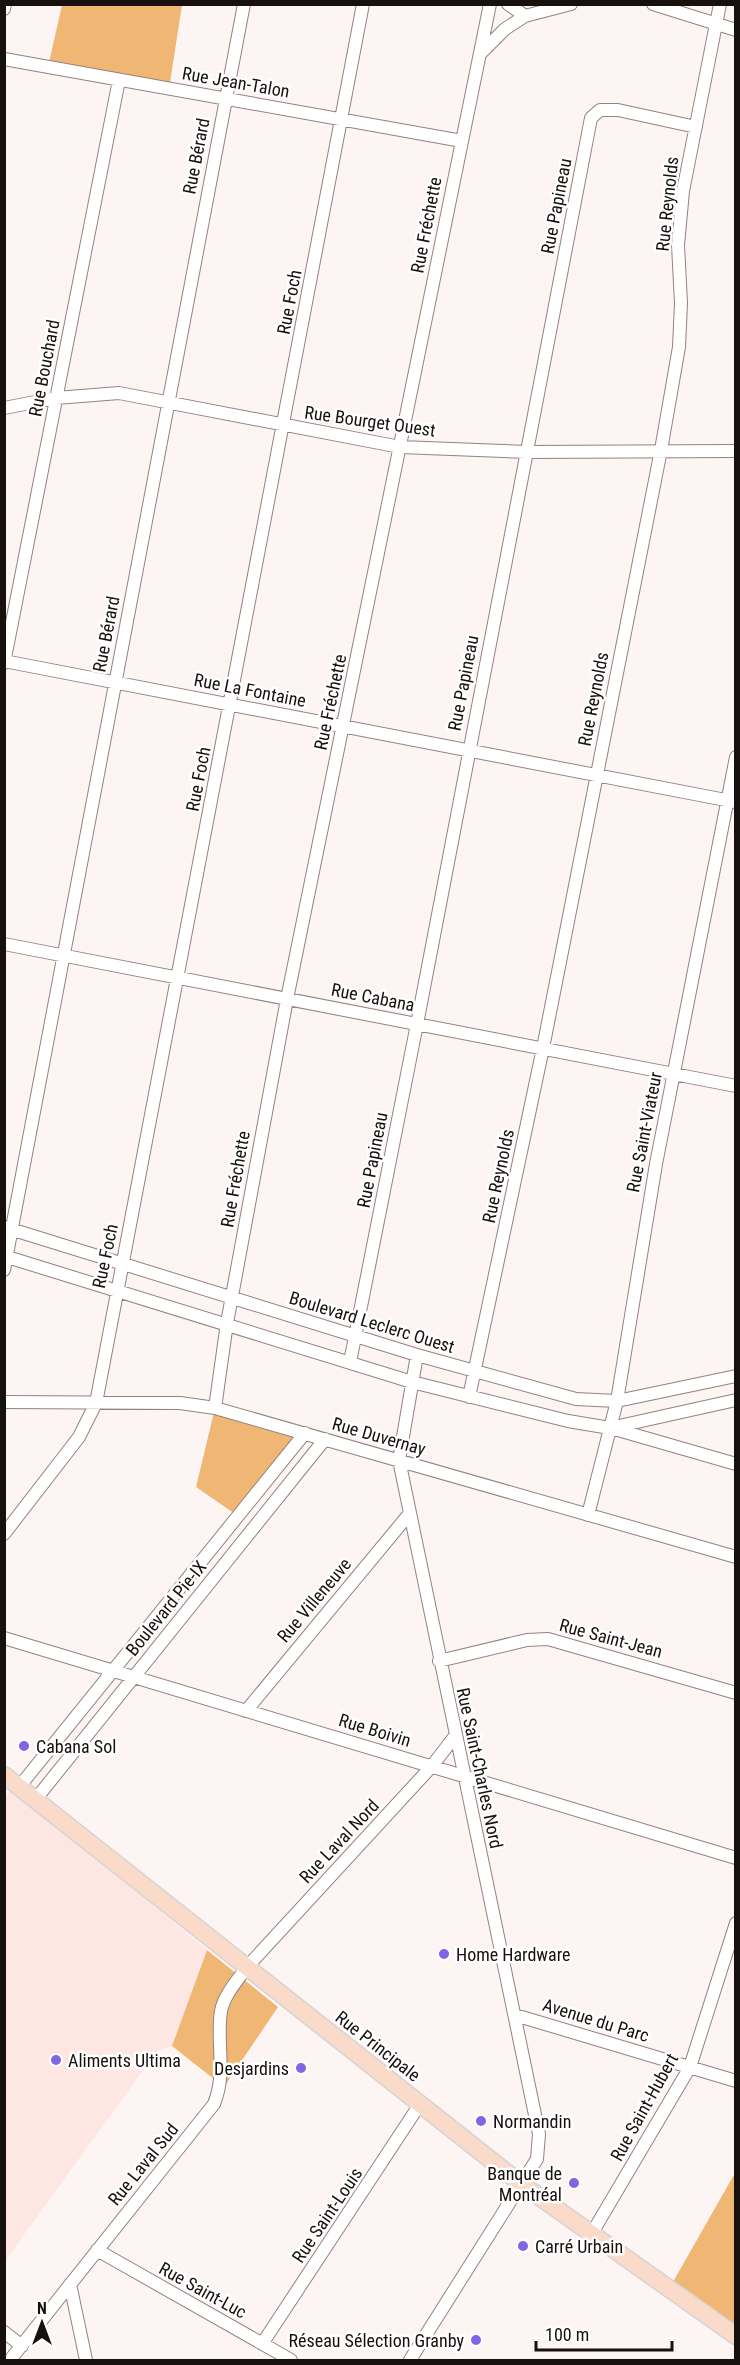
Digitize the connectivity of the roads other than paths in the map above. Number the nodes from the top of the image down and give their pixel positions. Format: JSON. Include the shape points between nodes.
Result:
{"nodes":[{"id":1,"x":5,"y":4,"type":"edge"},
{"id":2,"x":244,"y":4,"type":"edge"},
{"id":3,"x":363,"y":4,"type":"edge"},
{"id":4,"x":490,"y":4,"type":"edge"},
{"id":5,"x":508,"y":4,"type":"edge"},
{"id":6,"x":571,"y":4,"type":"edge"},
{"id":7,"x":653,"y":4,"type":"edge"},
{"id":8,"x":720,"y":4,"type":"edge"},
{"id":9,"x":4,"y":9,"type":"edge"},
{"id":10,"x":525,"y":16,"type":"junction"},
{"id":11,"x":717,"y":23,"type":"junction"},
{"id":12,"x":735,"y":30,"type":"edge"},
{"id":13,"x":479,"y":55,"type":"junction"},
{"id":14,"x":4,"y":59,"type":"edge"},
{"id":15,"x":119,"y":80,"type":"junction"},
{"id":16,"x":225,"y":99,"type":"junction"},
{"id":17,"x":341,"y":119,"type":"junction"},
{"id":18,"x":696,"y":128,"type":"junction"},
{"id":19,"x":462,"y":141,"type":"junction"},
{"id":20,"x":56,"y":398,"type":"junction"},
{"id":21,"x":168,"y":402,"type":"junction"},
{"id":22,"x":4,"y":408,"type":"edge"},
{"id":23,"x":283,"y":426,"type":"junction"},
{"id":24,"x":400,"y":447,"type":"junction"},
{"id":25,"x":661,"y":450,"type":"junction"},
{"id":26,"x":735,"y":451,"type":"edge"},
{"id":27,"x":527,"y":452,"type":"junction"},
{"id":28,"x":5,"y":662,"type":"edge"},
{"id":29,"x":116,"y":682,"type":"junction"},
{"id":30,"x":231,"y":705,"type":"junction"},
{"id":31,"x":343,"y":726,"type":"junction"},
{"id":32,"x":468,"y":751,"type":"junction"},
{"id":33,"x":735,"y":757,"type":"edge"},
{"id":34,"x":596,"y":775,"type":"junction"},
{"id":35,"x":731,"y":802,"type":"edge"},
{"id":36,"x":4,"y":944,"type":"edge"},
{"id":37,"x":65,"y":955,"type":"junction"},
{"id":38,"x":178,"y":977,"type":"junction"},
{"id":39,"x":287,"y":999,"type":"junction"},
{"id":40,"x":417,"y":1024,"type":"junction"},
{"id":41,"x":543,"y":1048,"type":"junction"},
{"id":42,"x":673,"y":1074,"type":"junction"},
{"id":43,"x":735,"y":1086,"type":"edge"},
{"id":44,"x":9,"y":1228,"type":"edge"},
{"id":45,"x":6,"y":1256,"type":"edge"},
{"id":46,"x":123,"y":1262,"type":"junction"},
{"id":47,"x":4,"y":1270,"type":"edge"},
{"id":48,"x":116,"y":1291,"type":"junction"},
{"id":49,"x":232,"y":1297,"type":"junction"},
{"id":50,"x":227,"y":1323,"type":"junction"},
{"id":51,"x":356,"y":1335,"type":"junction"},
{"id":52,"x":417,"y":1355,"type":"junction"},
{"id":53,"x":350,"y":1362,"type":"junction"},
{"id":54,"x":475,"y":1372,"type":"junction"},
{"id":55,"x":735,"y":1377,"type":"edge"},
{"id":56,"x":412,"y":1382,"type":"junction"},
{"id":57,"x":469,"y":1397,"type":"junction"},
{"id":58,"x":735,"y":1400,"type":"edge"},
{"id":59,"x":617,"y":1401,"type":"junction"},
{"id":60,"x":4,"y":1402,"type":"edge"},
{"id":61,"x":96,"y":1403,"type":"junction"},
{"id":62,"x":215,"y":1408,"type":"junction"},
{"id":63,"x":664,"y":1416,"type":"junction"},
{"id":64,"x":610,"y":1428,"type":"junction"},
{"id":65,"x":305,"y":1433,"type":"junction"},
{"id":66,"x":325,"y":1439,"type":"junction"},
{"id":67,"x":664,"y":1443,"type":"junction"},
{"id":68,"x":399,"y":1460,"type":"junction"},
{"id":69,"x":735,"y":1464,"type":"edge"},
{"id":70,"x":247,"y":1505,"type":"junction"},
{"id":71,"x":410,"y":1513,"type":"junction"},
{"id":72,"x":588,"y":1515,"type":"junction"},
{"id":73,"x":262,"y":1517,"type":"junction"},
{"id":74,"x":4,"y":1534,"type":"edge"},
{"id":75,"x":212,"y":1548,"type":"junction"},
{"id":76,"x":735,"y":1557,"type":"edge"},
{"id":77,"x":227,"y":1561,"type":"junction"},
{"id":78,"x":166,"y":1605,"type":"junction"},
{"id":79,"x":182,"y":1616,"type":"junction"},
{"id":80,"x":4,"y":1638,"type":"edge"},
{"id":81,"x":440,"y":1661,"type":"junction"},
{"id":82,"x":113,"y":1670,"type":"junction"},
{"id":83,"x":134,"y":1677,"type":"junction"},
{"id":84,"x":735,"y":1693,"type":"edge"},
{"id":85,"x":246,"y":1711,"type":"junction"},
{"id":86,"x":62,"y":1734,"type":"junction"},
{"id":87,"x":454,"y":1736,"type":"junction"},
{"id":88,"x":78,"y":1747,"type":"junction"},
{"id":89,"x":432,"y":1766,"type":"junction"},
{"id":90,"x":463,"y":1774,"type":"junction"},
{"id":91,"x":4,"y":1775,"type":"edge"},
{"id":92,"x":19,"y":1787,"type":"junction"},
{"id":93,"x":35,"y":1800,"type":"junction"},
{"id":94,"x":735,"y":1858,"type":"edge"},
{"id":95,"x":735,"y":1923,"type":"edge"},
{"id":96,"x":247,"y":1967,"type":"junction"},
{"id":97,"x":515,"y":2015,"type":"junction"},
{"id":98,"x":690,"y":2067,"type":"junction"},
{"id":99,"x":735,"y":2080,"type":"edge"},
{"id":100,"x":420,"y":2104,"type":"junction"},
{"id":101,"x":520,"y":2183,"type":"junction"},
{"id":102,"x":592,"y":2234,"type":"junction"},
{"id":103,"x":97,"y":2250,"type":"junction"},
{"id":104,"x":70,"y":2284,"type":"junction"},
{"id":105,"x":4,"y":2332,"type":"edge"},
{"id":106,"x":735,"y":2336,"type":"edge"},
{"id":107,"x":262,"y":2344,"type":"junction"},
{"id":108,"x":22,"y":2346,"type":"junction"},
{"id":109,"x":10,"y":2361,"type":"edge"},
{"id":110,"x":86,"y":2361,"type":"edge"},
{"id":111,"x":291,"y":2361,"type":"edge"},
{"id":112,"x":410,"y":2361,"type":"edge"}],
"edges":[{"from":1,"to":9,"type":"street"},
{"from":2,"to":16,"type":"street","name":"Rue Bérard"},
{"from":3,"to":17,"type":"street","name":"Rue Foch"},
{"from":4,"to":13,"type":"street","name":"Rue Fréchette"},
{"from":5,"to":10,"type":"street"},
{"from":6,"to":10,"type":"street"},
{"from":7,"to":11,"type":"street"},
{"from":8,"to":11,"type":"street","name":"Rue Reynolds"},
{"from":10,"to":13,"type":"street","via":[[505,29]]},
{"from":11,"to":12,"type":"street"},
{"from":11,"to":18,"type":"street","name":"Rue Reynolds"},
{"from":13,"to":19,"type":"street","name":"Rue Fréchette"},
{"from":14,"to":15,"type":"street","name":"Rue Jean-Talon"},
{"from":15,"to":16,"type":"street","name":"Rue Jean-Talon"},
{"from":15,"to":20,"type":"street","name":"Rue Bouchard"},
{"from":16,"to":17,"type":"street","name":"Rue Jean-Talon"},
{"from":16,"to":21,"type":"street","name":"Rue Bérard"},
{"from":17,"to":19,"type":"street","name":"Rue Jean-Talon"},
{"from":17,"to":23,"type":"street","name":"Rue Foch"},
{"from":18,"to":25,"type":"street","name":"Rue Reynolds","via":[[683,191],[678,245],[679,347]]},
{"from":18,"to":27,"type":"street","name":"Rue Papineau","via":[[618,110],[600,110],[591,118]]},
{"from":19,"to":24,"type":"street","name":"Rue Fréchette"},
{"from":20,"to":21,"type":"street","name":"Rue Bourget Ouest","via":[[119,393]]},
{"from":20,"to":22,"type":"street","name":"Rue Bourget Ouest"},
{"from":20,"to":28,"type":"street","name":"Rue Bouchard"},
{"from":21,"to":23,"type":"street","name":"Rue Bourget Ouest"},
{"from":21,"to":29,"type":"street","name":"Rue Bérard"},
{"from":23,"to":24,"type":"street","name":"Rue Bourget Ouest"},
{"from":23,"to":30,"type":"street","name":"Rue Foch"},
{"from":24,"to":27,"type":"street","name":"Rue Bourget Ouest"},
{"from":24,"to":31,"type":"street","name":"Rue Fréchette"},
{"from":25,"to":26,"type":"street","name":"Rue Bourget Ouest"},
{"from":25,"to":27,"type":"street","name":"Rue Bourget Ouest"},
{"from":25,"to":34,"type":"street","name":"Rue Reynolds"},
{"from":27,"to":32,"type":"street","name":"Rue Papineau"},
{"from":28,"to":29,"type":"street","name":"Rue La Fontaine"},
{"from":29,"to":30,"type":"street","name":"Rue La Fontaine"},
{"from":29,"to":37,"type":"street","name":"Rue Bérard"},
{"from":30,"to":31,"type":"street","name":"Rue La Fontaine"},
{"from":30,"to":38,"type":"street","name":"Rue Foch"},
{"from":31,"to":32,"type":"street","name":"Rue La Fontaine"},
{"from":31,"to":39,"type":"street","name":"Rue Fréchette"},
{"from":32,"to":34,"type":"street","name":"Rue La Fontaine"},
{"from":32,"to":40,"type":"street","name":"Rue Papineau"},
{"from":33,"to":35,"type":"street","name":"Rue Saint-Viateur"},
{"from":34,"to":35,"type":"street","name":"Rue La Fontaine"},
{"from":34,"to":41,"type":"street","name":"Rue Reynolds"},
{"from":35,"to":42,"type":"street","name":"Rue Saint-Viateur"},
{"from":36,"to":37,"type":"street","name":"Rue Cabana"},
{"from":37,"to":38,"type":"street","name":"Rue Cabana"},
{"from":37,"to":44,"type":"street","name":"Rue Bérard"},
{"from":38,"to":39,"type":"street","name":"Rue Cabana"},
{"from":38,"to":46,"type":"street","name":"Rue Foch"},
{"from":39,"to":40,"type":"street","name":"Rue Cabana"},
{"from":39,"to":49,"type":"street","name":"Rue Fréchette"},
{"from":40,"to":41,"type":"street","name":"Rue Cabana"},
{"from":40,"to":51,"type":"street","name":"Rue Papineau"},
{"from":41,"to":42,"type":"street","name":"Rue Cabana"},
{"from":41,"to":54,"type":"street","name":"Rue Reynolds"},
{"from":42,"to":43,"type":"street","name":"Rue Cabana"},
{"from":42,"to":59,"type":"street","name":"Rue Saint-Viateur"},
{"from":44,"to":45,"type":"street","name":"Rue Bérard"},
{"from":44,"to":46,"type":"street","name":"Boulevard Leclerc Ouest"},
{"from":45,"to":47,"type":"street","name":"Rue Bérard"},
{"from":45,"to":48,"type":"street"},
{"from":46,"to":48,"type":"street","name":"Rue Foch"},
{"from":46,"to":49,"type":"street","name":"Boulevard Leclerc Ouest"},
{"from":48,"to":50,"type":"street"},
{"from":48,"to":61,"type":"street","name":"Rue Foch"},
{"from":49,"to":50,"type":"street","name":"Rue Fréchette"},
{"from":49,"to":51,"type":"street","name":"Boulevard Leclerc Ouest"},
{"from":50,"to":53,"type":"street"},
{"from":50,"to":62,"type":"street","name":"Rue Fréchette"},
{"from":51,"to":52,"type":"street","name":"Boulevard Leclerc Ouest"},
{"from":51,"to":53,"type":"street","name":"Rue Papineau"},
{"from":52,"to":54,"type":"street","name":"Boulevard Leclerc Ouest"},
{"from":52,"to":56,"type":"street","name":"Rue Saint-Charles Nord"},
{"from":53,"to":56,"type":"street"},
{"from":54,"to":57,"type":"street","name":"Rue Reynolds"},
{"from":54,"to":59,"type":"street","name":"Boulevard Leclerc Ouest","via":[[576,1399]]},
{"from":55,"to":59,"type":"street","name":"Boulevard Leclerc Ouest"},
{"from":56,"to":57,"type":"street"},
{"from":56,"to":68,"type":"street","name":"Rue Saint-Charles Nord"},
{"from":57,"to":64,"type":"street"},
{"from":58,"to":63,"type":"street"},
{"from":59,"to":64,"type":"street","name":"Rue Saint-Viateur"},
{"from":60,"to":61,"type":"street","name":"Rue Duvernay"},
{"from":61,"to":62,"type":"street","name":"Rue Duvernay","via":[[180,1403]]},
{"from":61,"to":74,"type":"street","name":"Rue Foch","via":[[79,1437]]},
{"from":62,"to":65,"type":"street","name":"Rue Duvernay"},
{"from":63,"to":64,"type":"street"},
{"from":63,"to":67,"type":"street","via":[[655,1433]]},
{"from":64,"to":67,"type":"street"},
{"from":64,"to":72,"type":"street","name":"Rue Saint-Viateur"},
{"from":65,"to":66,"type":"street","name":"Rue Duvernay"},
{"from":65,"to":70,"type":"street","name":"Boulevard Pie-IX"},
{"from":66,"to":68,"type":"street","name":"Rue Duvernay"},
{"from":66,"to":73,"type":"street","name":"Boulevard Pie-IX"},
{"from":67,"to":69,"type":"street"},
{"from":68,"to":71,"type":"street","name":"Rue Saint-Charles Nord"},
{"from":68,"to":72,"type":"street","name":"Rue Duvernay"},
{"from":70,"to":73,"type":"street"},
{"from":70,"to":75,"type":"street","name":"Boulevard Pie-IX"},
{"from":71,"to":81,"type":"street","name":"Rue Saint-Charles Nord"},
{"from":71,"to":85,"type":"street","name":"Rue Villeneuve"},
{"from":72,"to":76,"type":"street","name":"Rue Duvernay"},
{"from":73,"to":77,"type":"street","name":"Boulevard Pie-IX"},
{"from":75,"to":77,"type":"street"},
{"from":75,"to":78,"type":"street","name":"Boulevard Pie-IX"},
{"from":77,"to":79,"type":"street","name":"Boulevard Pie-IX"},
{"from":78,"to":79,"type":"street"},
{"from":78,"to":82,"type":"street","name":"Boulevard Pie-IX"},
{"from":79,"to":83,"type":"street","name":"Boulevard Pie-IX"},
{"from":80,"to":82,"type":"street","name":"Rue Boivin"},
{"from":81,"to":84,"type":"street","name":"Rue Saint-Jean","via":[[527,1640],[548,1639]]},
{"from":81,"to":87,"type":"street","name":"Rue Saint-Charles Nord"},
{"from":82,"to":83,"type":"street","name":"Rue Boivin"},
{"from":82,"to":86,"type":"street","name":"Boulevard Pie-IX"},
{"from":83,"to":85,"type":"street","name":"Rue Boivin"},
{"from":83,"to":88,"type":"street","name":"Boulevard Pie-IX"},
{"from":85,"to":89,"type":"street","name":"Rue Boivin"},
{"from":86,"to":88,"type":"street"},
{"from":86,"to":92,"type":"street","name":"Boulevard Pie-IX"},
{"from":87,"to":89,"type":"street","name":"Rue Laval Nord"},
{"from":87,"to":90,"type":"street","name":"Rue Saint-Charles Nord"},
{"from":88,"to":93,"type":"street","name":"Boulevard Pie-IX"},
{"from":89,"to":90,"type":"street","name":"Rue Boivin"},
{"from":89,"to":96,"type":"street","name":"Rue Laval Nord"},
{"from":90,"to":94,"type":"street","name":"Rue Boivin"},
{"from":90,"to":97,"type":"street","name":"Rue Saint-Charles Nord"},
{"from":91,"to":92,"type":"main road","name":"Rue Principale"},
{"from":92,"to":93,"type":"main road","name":"Rue Principale"},
{"from":93,"to":96,"type":"main road","name":"Rue Principale"},
{"from":95,"to":98,"type":"street","name":"Rue Saint-Hubert"},
{"from":96,"to":100,"type":"main road","name":"Rue Principale"},
{"from":96,"to":103,"type":"street","name":"Rue Laval Sud","via":[[221,2010],[222,2082],[214,2104]]},
{"from":97,"to":98,"type":"street","name":"Avenue du Parc"},
{"from":97,"to":101,"type":"street","name":"Rue Saint-Charles Nord","via":[[539,2134],[537,2159]]},
{"from":98,"to":99,"type":"street","name":"Avenue du Parc"},
{"from":98,"to":102,"type":"street","name":"Rue Saint-Hubert"},
{"from":100,"to":101,"type":"main road","name":"Rue Principale"},
{"from":100,"to":107,"type":"street","name":"Rue Saint-Louis"},
{"from":101,"to":102,"type":"main road","name":"Rue Principale"},
{"from":101,"to":112,"type":"street","name":"Rue Saint-Charles Nord"},
{"from":102,"to":106,"type":"main road","name":"Rue Principale"},
{"from":103,"to":104,"type":"street","name":"Rue Laval Sud"},
{"from":103,"to":107,"type":"street","name":"Rue Saint-Luc"},
{"from":104,"to":108,"type":"street","name":"Rue Laval Sud"},
{"from":104,"to":110,"type":"street"},
{"from":105,"to":108,"type":"street"},
{"from":107,"to":111,"type":"street","name":"Rue Saint-Luc"},
{"from":108,"to":109,"type":"street","name":"Rue Laval Sud"}]}
